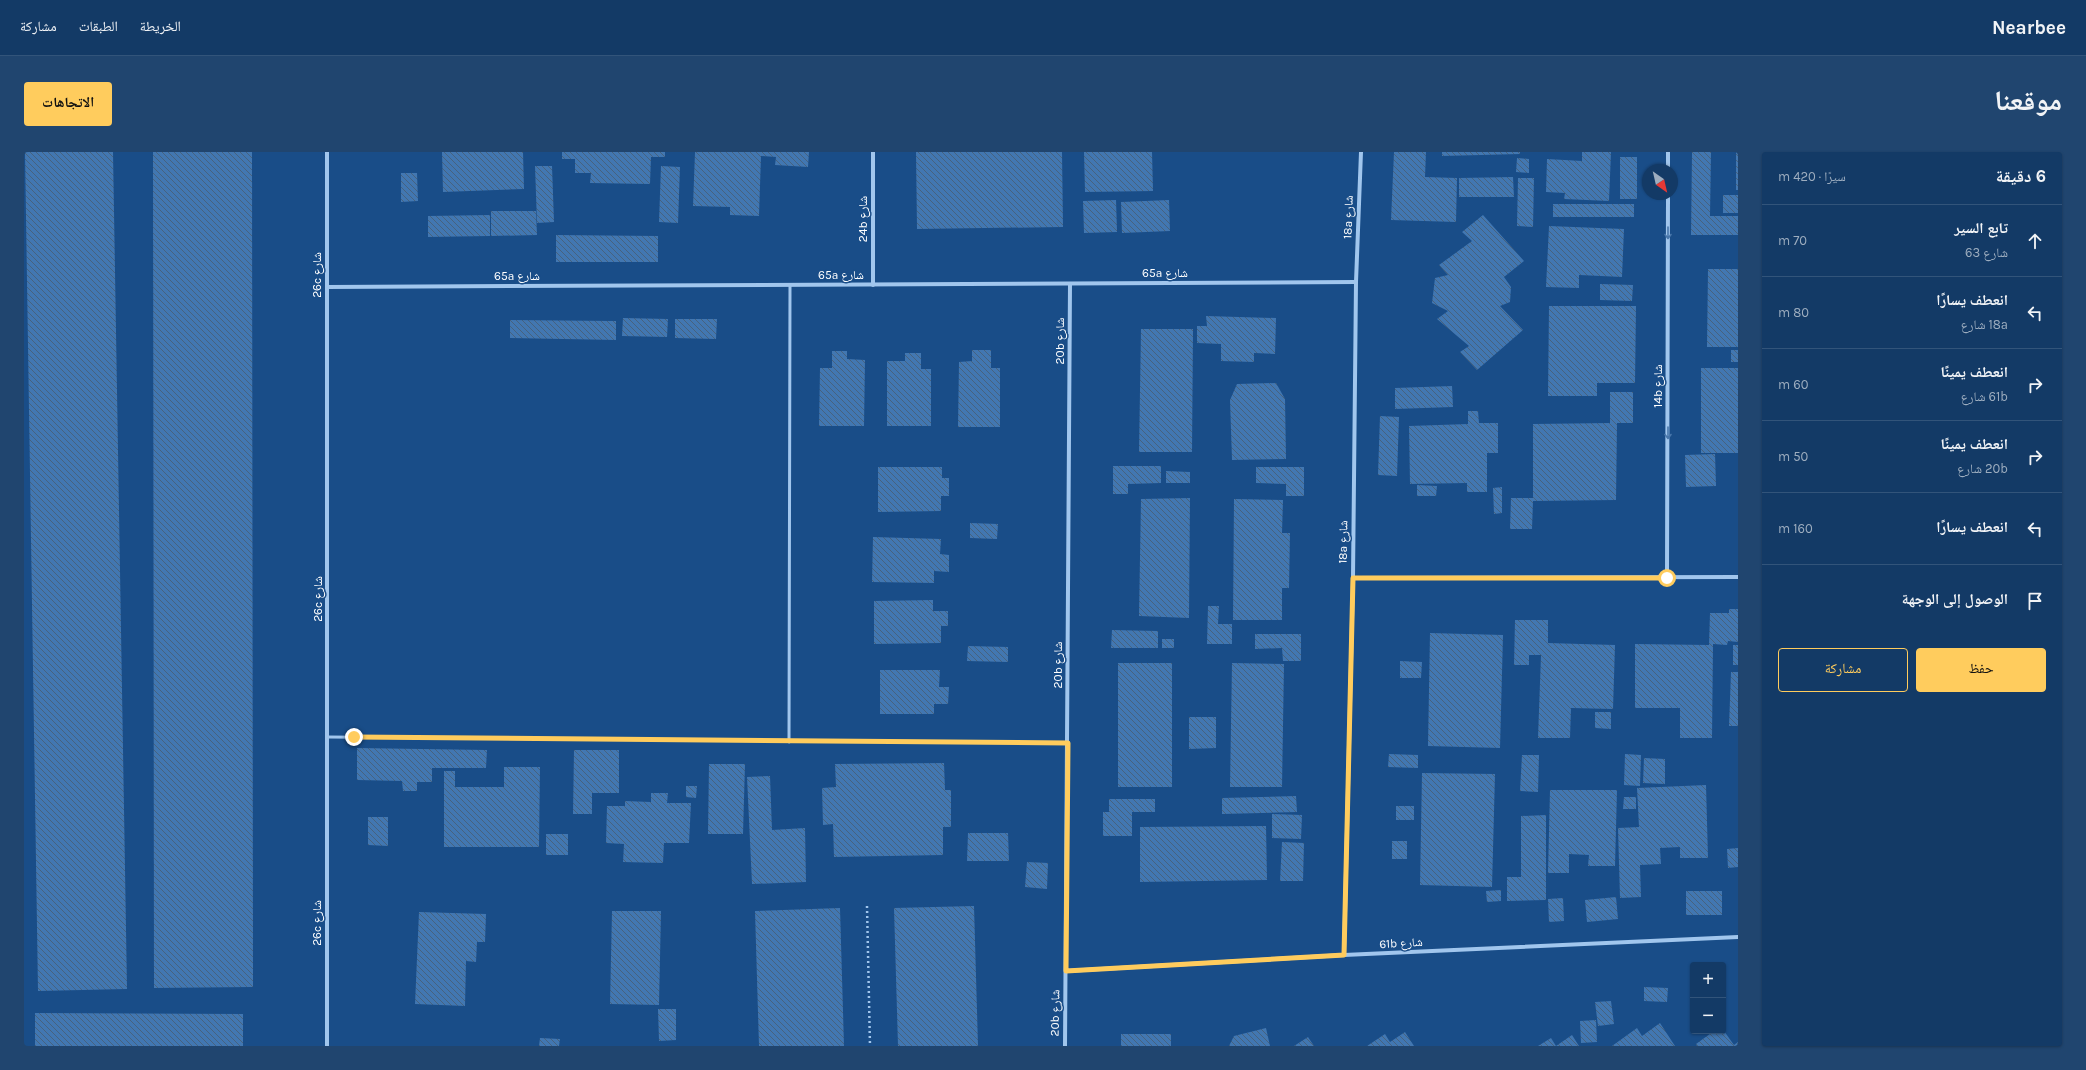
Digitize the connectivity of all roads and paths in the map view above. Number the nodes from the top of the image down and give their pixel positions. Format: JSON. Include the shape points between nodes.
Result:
{"nodes":[{"id":1,"x":327,"y":152,"type":"edge"},
{"id":2,"x":873,"y":152,"type":"edge"},
{"id":3,"x":1361,"y":152,"type":"edge"},
{"id":4,"x":1668,"y":152,"type":"edge"},
{"id":5,"x":1668,"y":164,"type":"edge"},
{"id":6,"x":1668,"y":200,"type":"edge"},
{"id":7,"x":1356,"y":282,"type":"junction"},
{"id":8,"x":1070,"y":284,"type":"junction"},
{"id":9,"x":790,"y":285,"type":"junction"},
{"id":10,"x":873,"y":285,"type":"junction"},
{"id":11,"x":327,"y":287,"type":"junction"},
{"id":12,"x":1738,"y":577,"type":"edge"},
{"id":13,"x":1353,"y":578,"type":"junction"},
{"id":14,"x":1667,"y":578,"type":"junction"},
{"id":15,"x":328,"y":737,"type":"junction"},
{"id":16,"x":790,"y":742,"type":"junction"},
{"id":17,"x":1068,"y":743,"type":"junction"},
{"id":18,"x":867,"y":906,"type":"dead end"},
{"id":19,"x":1738,"y":937,"type":"edge"},
{"id":20,"x":1344,"y":955,"type":"junction"},
{"id":21,"x":1066,"y":971,"type":"junction"},
{"id":22,"x":327,"y":1046,"type":"edge"},
{"id":23,"x":870,"y":1046,"type":"edge"},
{"id":24,"x":1065,"y":1046,"type":"edge"}],
"edges":[{"from":1,"to":11,"type":"street","name":"26c شارع"},
{"from":2,"to":10,"type":"street","name":"24b شارع"},
{"from":3,"to":7,"type":"street","name":"18a شارع"},
{"from":4,"to":5,"type":"street"},
{"from":6,"to":14,"type":"street","name":"14b شارع","one_way":true},
{"from":7,"to":8,"type":"street","name":"65a شارع"},
{"from":7,"to":13,"type":"street","name":"18a شارع"},
{"from":8,"to":10,"type":"street","name":"65a شارع"},
{"from":8,"to":17,"type":"street","name":"20b شارع"},
{"from":9,"to":10,"type":"street","name":"65a شارع"},
{"from":9,"to":11,"type":"street","name":"65a شارع"},
{"from":9,"to":16,"type":"lane"},
{"from":11,"to":15,"type":"street","name":"26c شارع"},
{"from":12,"to":14,"type":"street"},
{"from":13,"to":14,"type":"street"},
{"from":13,"to":20,"type":"street","name":"18a شارع"},
{"from":15,"to":16,"type":"lane"},
{"from":15,"to":22,"type":"street","name":"26c شارع"},
{"from":16,"to":17,"type":"lane"},
{"from":17,"to":21,"type":"street","name":"20b شارع"},
{"from":18,"to":23,"type":"path"},
{"from":19,"to":20,"type":"street","name":"61b شارع"},
{"from":20,"to":21,"type":"street","name":"61b شارع"},
{"from":21,"to":24,"type":"street","name":"20b شارع"}]}
